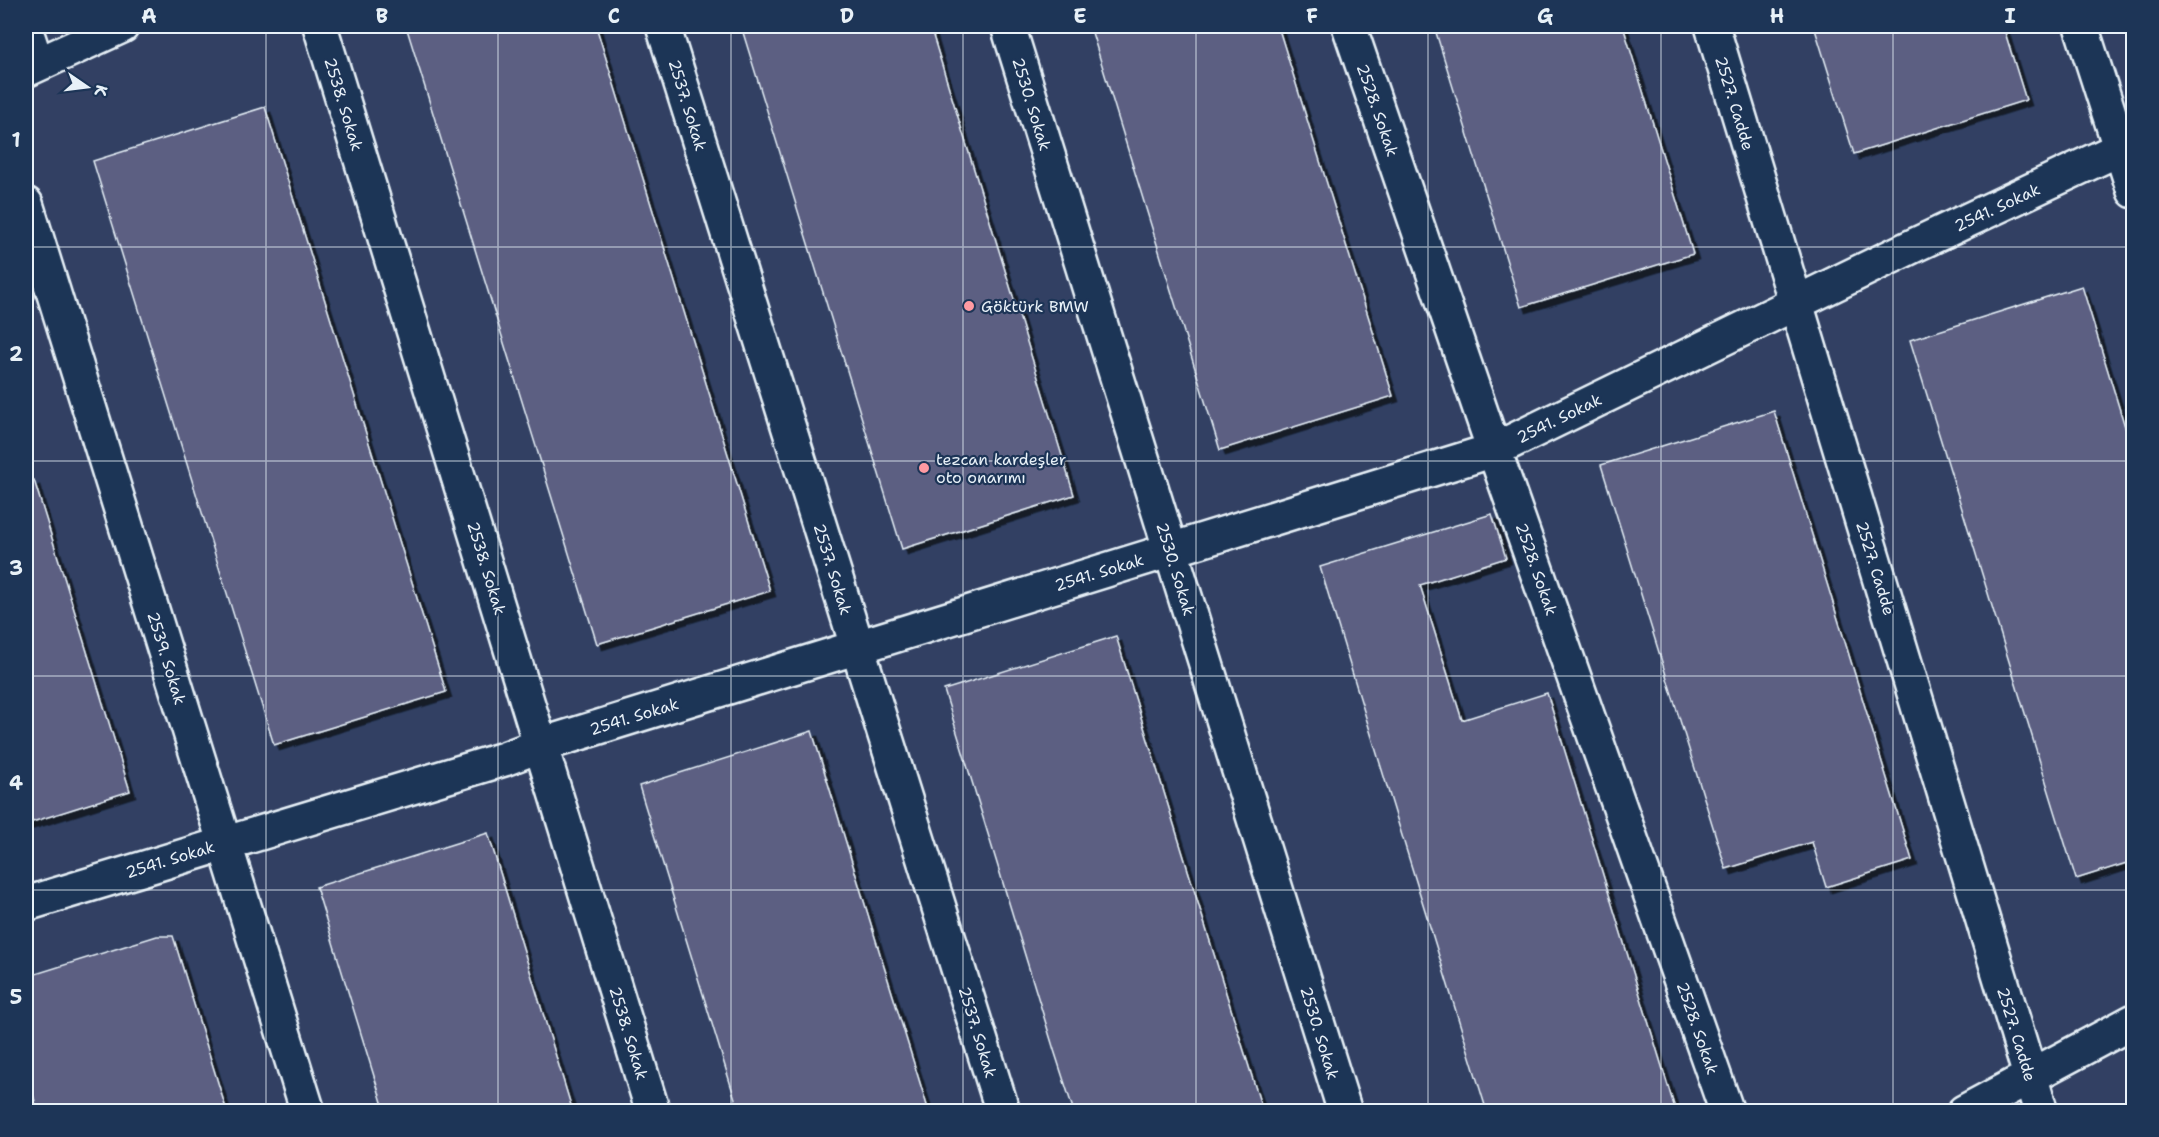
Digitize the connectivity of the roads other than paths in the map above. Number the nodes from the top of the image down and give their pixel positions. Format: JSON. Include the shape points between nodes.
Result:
{"nodes":[{"id":1,"x":122,"y":26,"type":"edge"},
{"id":2,"x":320,"y":26,"type":"edge"},
{"id":3,"x":663,"y":26,"type":"edge"},
{"id":4,"x":1008,"y":26,"type":"edge"},
{"id":5,"x":1349,"y":26,"type":"edge"},
{"id":6,"x":1712,"y":26,"type":"edge"},
{"id":7,"x":2081,"y":26,"type":"edge"},
{"id":8,"x":26,"y":31,"type":"edge"},
{"id":9,"x":31,"y":67,"type":"edge"},
{"id":10,"x":2127,"y":145,"type":"edge"},
{"id":11,"x":2133,"y":191,"type":"edge"},
{"id":12,"x":26,"y":204,"type":"edge"},
{"id":13,"x":1796,"y":303,"type":"junction"},
{"id":14,"x":1494,"y":450,"type":"junction"},
{"id":15,"x":1170,"y":549,"type":"junction"},
{"id":16,"x":857,"y":646,"type":"junction"},
{"id":17,"x":541,"y":745,"type":"junction"},
{"id":18,"x":224,"y":843,"type":"junction"},
{"id":19,"x":26,"y":904,"type":"edge"},
{"id":20,"x":2133,"y":1022,"type":"edge"},
{"id":21,"x":2030,"y":1075,"type":"junction"},
{"id":22,"x":308,"y":1112,"type":"edge"},
{"id":23,"x":653,"y":1112,"type":"edge"},
{"id":24,"x":1003,"y":1112,"type":"edge"},
{"id":25,"x":1345,"y":1112,"type":"edge"},
{"id":26,"x":1727,"y":1112,"type":"edge"},
{"id":27,"x":1964,"y":1112,"type":"edge"},
{"id":28,"x":2041,"y":1112,"type":"edge"}],
"edges":[{"from":1,"to":9,"type":"street"},
{"from":2,"to":17,"type":"street","name":"2538. Sokak"},
{"from":3,"to":16,"type":"street","name":"2537. Sokak"},
{"from":4,"to":15,"type":"street","name":"2530. Sokak"},
{"from":5,"to":14,"type":"street","name":"2528. Sokak"},
{"from":6,"to":13,"type":"street","name":"2527. Cadde"},
{"from":7,"to":10,"type":"street"},
{"from":8,"to":9,"type":"street"},
{"from":10,"to":11,"type":"street"},
{"from":10,"to":13,"type":"street","name":"2541. Sokak"},
{"from":12,"to":18,"type":"street","name":"2539. Sokak"},
{"from":13,"to":14,"type":"street","name":"2541. Sokak"},
{"from":13,"to":21,"type":"street","name":"2527. Cadde"},
{"from":14,"to":15,"type":"street","name":"2541. Sokak"},
{"from":14,"to":26,"type":"street","name":"2528. Sokak"},
{"from":15,"to":16,"type":"street","name":"2541. Sokak"},
{"from":15,"to":25,"type":"street","name":"2530. Sokak"},
{"from":16,"to":17,"type":"street","name":"2541. Sokak"},
{"from":16,"to":24,"type":"street","name":"2537. Sokak"},
{"from":17,"to":18,"type":"street","name":"2541. Sokak"},
{"from":17,"to":23,"type":"street","name":"2538. Sokak"},
{"from":18,"to":19,"type":"street","name":"2541. Sokak"},
{"from":18,"to":22,"type":"street","name":"2539. Sokak"},
{"from":20,"to":21,"type":"street"},
{"from":21,"to":27,"type":"street"},
{"from":21,"to":28,"type":"street","name":"2527. Cadde"}]}
